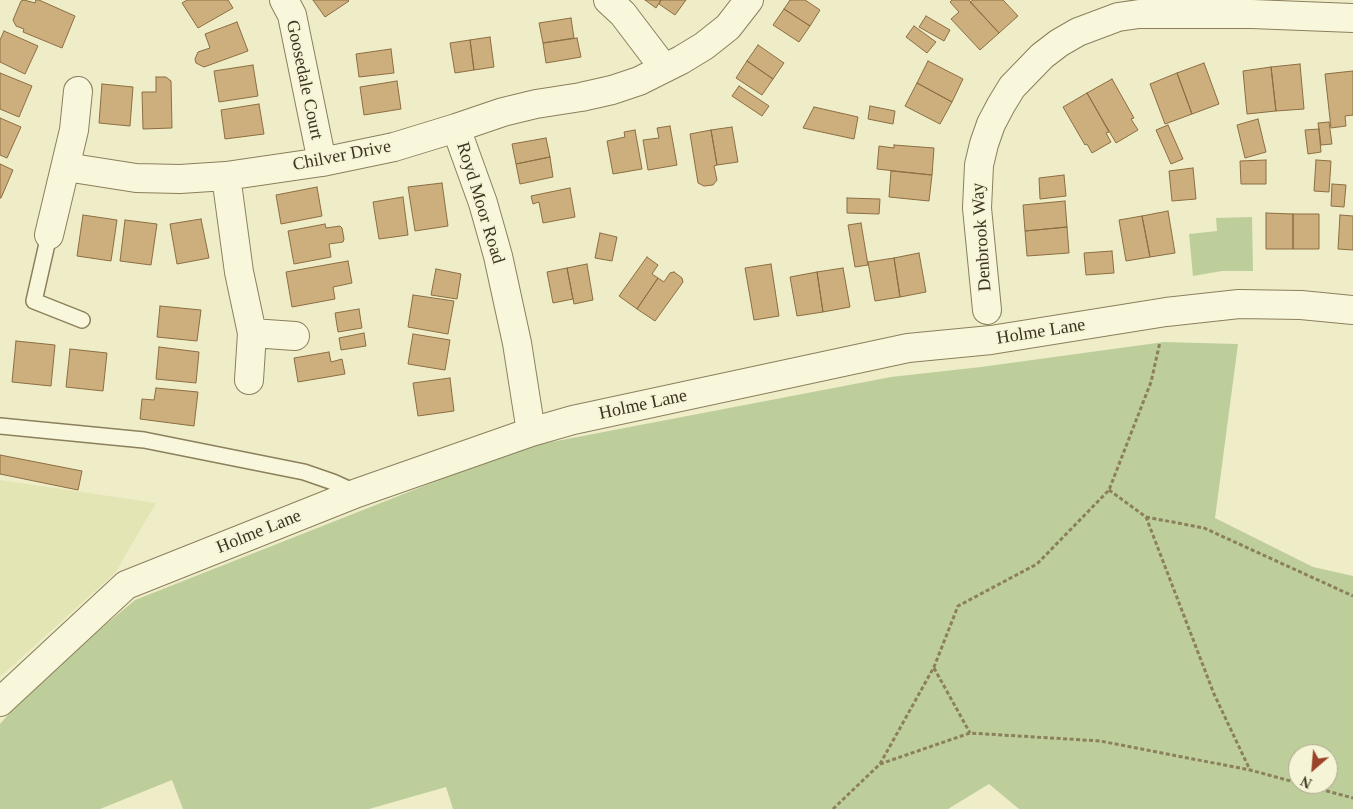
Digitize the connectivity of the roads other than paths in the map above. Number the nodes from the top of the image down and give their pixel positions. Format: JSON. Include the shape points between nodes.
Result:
{"nodes":[{"id":1,"x":284,"y":0,"type":"edge"},
{"id":2,"x":608,"y":0,"type":"edge"},
{"id":3,"x":749,"y":0,"type":"edge"},
{"id":4,"x":1252,"y":7,"type":"edge"},
{"id":5,"x":1353,"y":18,"type":"edge"},
{"id":6,"x":664,"y":68,"type":"junction"},
{"id":7,"x":78,"y":90,"type":"dead end"},
{"id":8,"x":456,"y":128,"type":"junction"},
{"id":9,"x":322,"y":162,"type":"junction"},
{"id":10,"x":66,"y":168,"type":"junction"},
{"id":11,"x":226,"y":176,"type":"junction"},
{"id":12,"x":50,"y":235,"type":"joint"},
{"id":13,"x":987,"y":310,"type":"dead end"},
{"id":14,"x":1353,"y":310,"type":"edge"},
{"id":15,"x":82,"y":320,"type":"dead end"},
{"id":16,"x":252,"y":333,"type":"junction"},
{"id":17,"x":295,"y":336,"type":"dead end"},
{"id":18,"x":249,"y":380,"type":"dead end"},
{"id":19,"x":0,"y":426,"type":"edge"},
{"id":20,"x":531,"y":432,"type":"junction"},
{"id":21,"x":357,"y":493,"type":"junction"},
{"id":22,"x":0,"y":702,"type":"edge"}],
"edges":[{"from":1,"to":9,"type":"street","name":"Goosedale Court","via":[[292,15]]},
{"from":2,"to":6,"type":"street","via":[[623,14]]},
{"from":3,"to":6,"type":"street","name":"Royd Moor Road","via":[[728,27],[704,46]]},
{"from":4,"to":5,"type":"street","name":"Denbrook Way"},
{"from":4,"to":13,"type":"street","name":"Denbrook Way","via":[[1160,12],[1118,18],[1065,39],[1026,71],[991,124],[979,165],[977,208]]},
{"from":6,"to":8,"type":"street","name":"Royd Moor Road","via":[[612,90],[503,112]]},
{"from":7,"to":10,"type":"street"},
{"from":8,"to":9,"type":"street","name":"Chilver Drive","via":[[394,147]]},
{"from":8,"to":20,"type":"street","name":"Royd Moor Road","via":[[498,256],[517,343]]},
{"from":9,"to":11,"type":"street","name":"Chilver Drive"},
{"from":10,"to":11,"type":"street","name":"Chilver Drive","via":[[136,178]]},
{"from":10,"to":12,"type":"street"},
{"from":11,"to":16,"type":"street","via":[[239,272]]},
{"from":12,"to":15,"type":"lane","via":[[34,301]]},
{"from":14,"to":20,"type":"street","name":"Holme Lane","via":[[1239,304],[1166,312],[991,340],[908,348],[573,420]]},
{"from":16,"to":17,"type":"street"},
{"from":16,"to":18,"type":"street"},
{"from":19,"to":21,"type":"lane","via":[[144,440],[304,472]]},
{"from":20,"to":21,"type":"street","name":"Holme Lane"},
{"from":21,"to":22,"type":"street","name":"Holme Lane","via":[[126,584]]}]}
